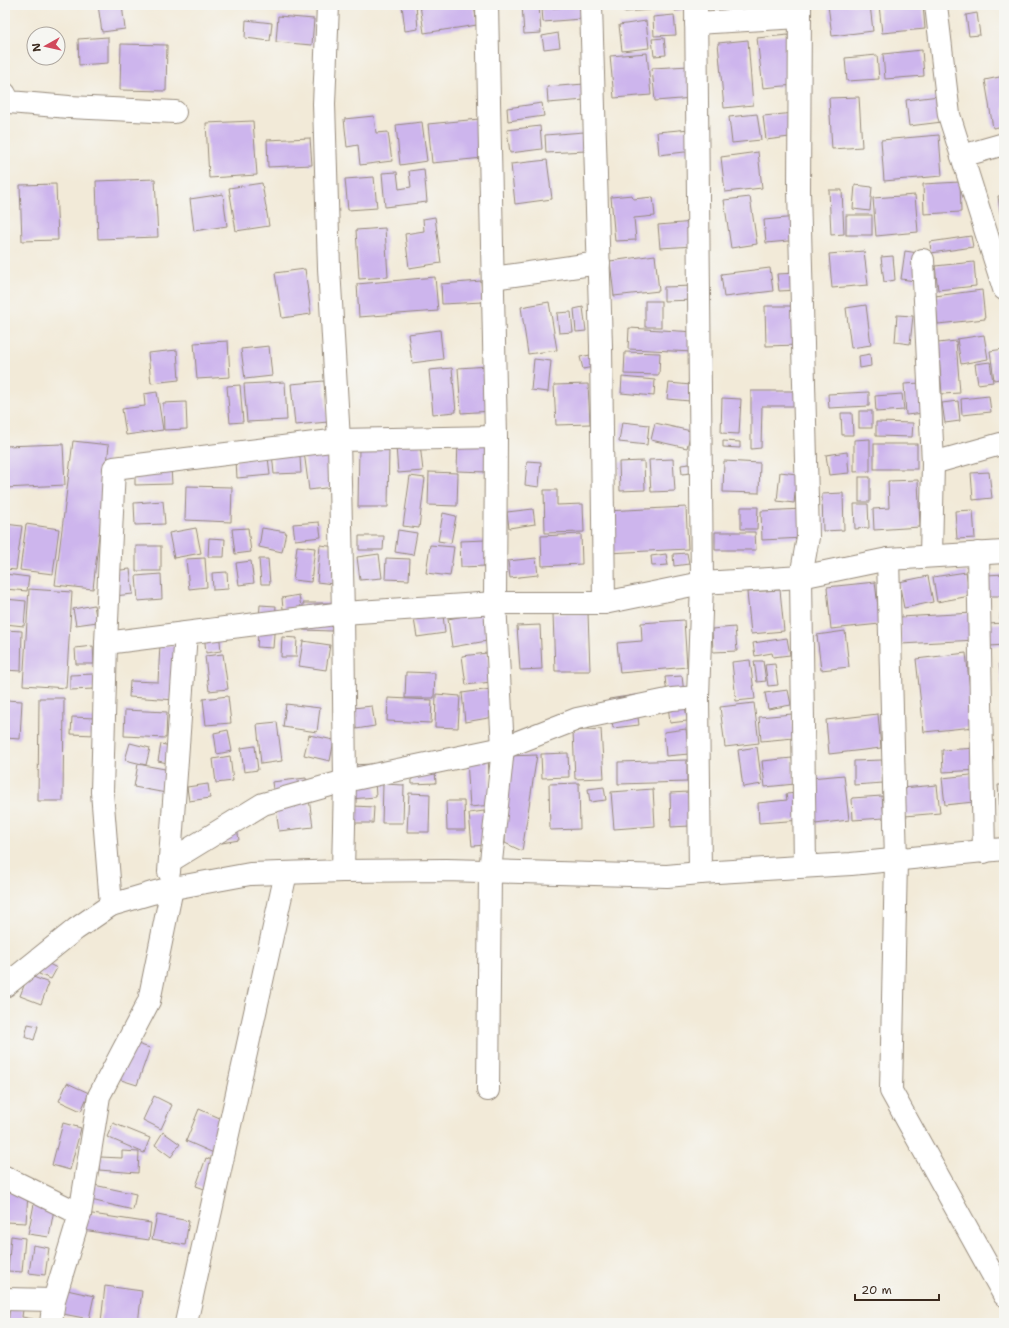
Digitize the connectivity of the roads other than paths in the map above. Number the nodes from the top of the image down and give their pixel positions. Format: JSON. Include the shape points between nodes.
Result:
{"nodes":[{"id":1,"x":328,"y":5,"type":"edge"},
{"id":2,"x":487,"y":5,"type":"edge"},
{"id":3,"x":591,"y":5,"type":"edge"},
{"id":4,"x":936,"y":5,"type":"edge"},
{"id":5,"x":800,"y":11,"type":"edge"},
{"id":6,"x":696,"y":14,"type":"edge"},
{"id":7,"x":5,"y":94,"type":"edge"},
{"id":8,"x":175,"y":112,"type":"dead end"},
{"id":9,"x":1004,"y":144,"type":"edge"},
{"id":10,"x":962,"y":156,"type":"junction"},
{"id":11,"x":923,"y":260,"type":"dead end"},
{"id":12,"x":599,"y":263,"type":"junction"},
{"id":13,"x":493,"y":278,"type":"junction"},
{"id":14,"x":1004,"y":290,"type":"edge"},
{"id":15,"x":496,"y":436,"type":"junction"},
{"id":16,"x":339,"y":440,"type":"junction"},
{"id":17,"x":1004,"y":443,"type":"edge"},
{"id":18,"x":933,"y":463,"type":"junction"},
{"id":19,"x":1004,"y":552,"type":"edge"},
{"id":20,"x":978,"y":553,"type":"junction"},
{"id":21,"x":931,"y":556,"type":"junction"},
{"id":22,"x":888,"y":559,"type":"junction"},
{"id":23,"x":801,"y":577,"type":"junction"},
{"id":24,"x":702,"y":583,"type":"junction"},
{"id":25,"x":495,"y":603,"type":"junction"},
{"id":26,"x":604,"y":603,"type":"junction"},
{"id":27,"x":343,"y":612,"type":"junction"},
{"id":28,"x":186,"y":633,"type":"junction"},
{"id":29,"x":106,"y":643,"type":"junction"},
{"id":30,"x":698,"y":697,"type":"junction"},
{"id":31,"x":503,"y":748,"type":"junction"},
{"id":32,"x":345,"y":781,"type":"junction"},
{"id":33,"x":994,"y":851,"type":"edge"},
{"id":34,"x":170,"y":861,"type":"junction"},
{"id":35,"x":896,"y":861,"type":"junction"},
{"id":36,"x":805,"y":866,"type":"junction"},
{"id":37,"x":343,"y":871,"type":"junction"},
{"id":38,"x":490,"y":871,"type":"junction"},
{"id":39,"x":286,"y":873,"type":"junction"},
{"id":40,"x":700,"y":873,"type":"junction"},
{"id":41,"x":170,"y":889,"type":"junction"},
{"id":42,"x":111,"y":905,"type":"junction"},
{"id":43,"x":6,"y":984,"type":"edge"},
{"id":44,"x":488,"y":1090,"type":"dead end"},
{"id":45,"x":5,"y":1177,"type":"edge"},
{"id":46,"x":80,"y":1214,"type":"junction"},
{"id":47,"x":1004,"y":1295,"type":"edge"},
{"id":48,"x":5,"y":1299,"type":"edge"},
{"id":49,"x":54,"y":1300,"type":"junction"},
{"id":50,"x":51,"y":1323,"type":"edge"},
{"id":51,"x":186,"y":1323,"type":"edge"}],
"edges":[{"from":1,"to":16,"type":"street","via":[[324,104],[329,268]]},
{"from":2,"to":13,"type":"street"},
{"from":3,"to":12,"type":"street"},
{"from":4,"to":10,"type":"street","via":[[949,115]]},
{"from":5,"to":6,"type":"street"},
{"from":5,"to":23,"type":"street","via":[[799,190],[808,537]]},
{"from":6,"to":24,"type":"street"},
{"from":7,"to":8,"type":"street","via":[[9,102]]},
{"from":9,"to":10,"type":"street"},
{"from":10,"to":14,"type":"street"},
{"from":11,"to":18,"type":"street"},
{"from":12,"to":13,"type":"street"},
{"from":12,"to":26,"type":"street"},
{"from":13,"to":15,"type":"street"},
{"from":15,"to":16,"type":"street"},
{"from":15,"to":25,"type":"street"},
{"from":16,"to":27,"type":"street"},
{"from":16,"to":29,"type":"street","via":[[114,468]]},
{"from":17,"to":18,"type":"street"},
{"from":18,"to":21,"type":"street"},
{"from":19,"to":20,"type":"street"},
{"from":20,"to":21,"type":"street"},
{"from":20,"to":33,"type":"street"},
{"from":21,"to":22,"type":"street"},
{"from":22,"to":23,"type":"street"},
{"from":22,"to":35,"type":"street"},
{"from":23,"to":24,"type":"street"},
{"from":23,"to":36,"type":"street"},
{"from":24,"to":26,"type":"street"},
{"from":24,"to":30,"type":"street"},
{"from":25,"to":26,"type":"street"},
{"from":25,"to":27,"type":"street"},
{"from":25,"to":31,"type":"street"},
{"from":27,"to":28,"type":"street"},
{"from":27,"to":32,"type":"street"},
{"from":28,"to":29,"type":"street"},
{"from":28,"to":34,"type":"street"},
{"from":29,"to":42,"type":"street","via":[[102,792]]},
{"from":30,"to":31,"type":"street","via":[[577,719]]},
{"from":30,"to":40,"type":"street"},
{"from":31,"to":32,"type":"street"},
{"from":31,"to":38,"type":"street"},
{"from":32,"to":34,"type":"street","via":[[263,804]]},
{"from":32,"to":37,"type":"street"},
{"from":33,"to":35,"type":"street"},
{"from":34,"to":41,"type":"street"},
{"from":35,"to":36,"type":"street"},
{"from":35,"to":47,"type":"street","via":[[891,1091]]},
{"from":36,"to":40,"type":"street"},
{"from":37,"to":38,"type":"street"},
{"from":37,"to":39,"type":"street"},
{"from":38,"to":40,"type":"street","via":[[667,876]]},
{"from":38,"to":44,"type":"street"},
{"from":39,"to":41,"type":"street","via":[[250,874]]},
{"from":39,"to":51,"type":"street"},
{"from":41,"to":42,"type":"street"},
{"from":41,"to":46,"type":"street","via":[[149,1001],[99,1096]]},
{"from":42,"to":43,"type":"street"},
{"from":45,"to":46,"type":"street"},
{"from":46,"to":49,"type":"street"},
{"from":48,"to":49,"type":"street"},
{"from":49,"to":50,"type":"street"}]}
